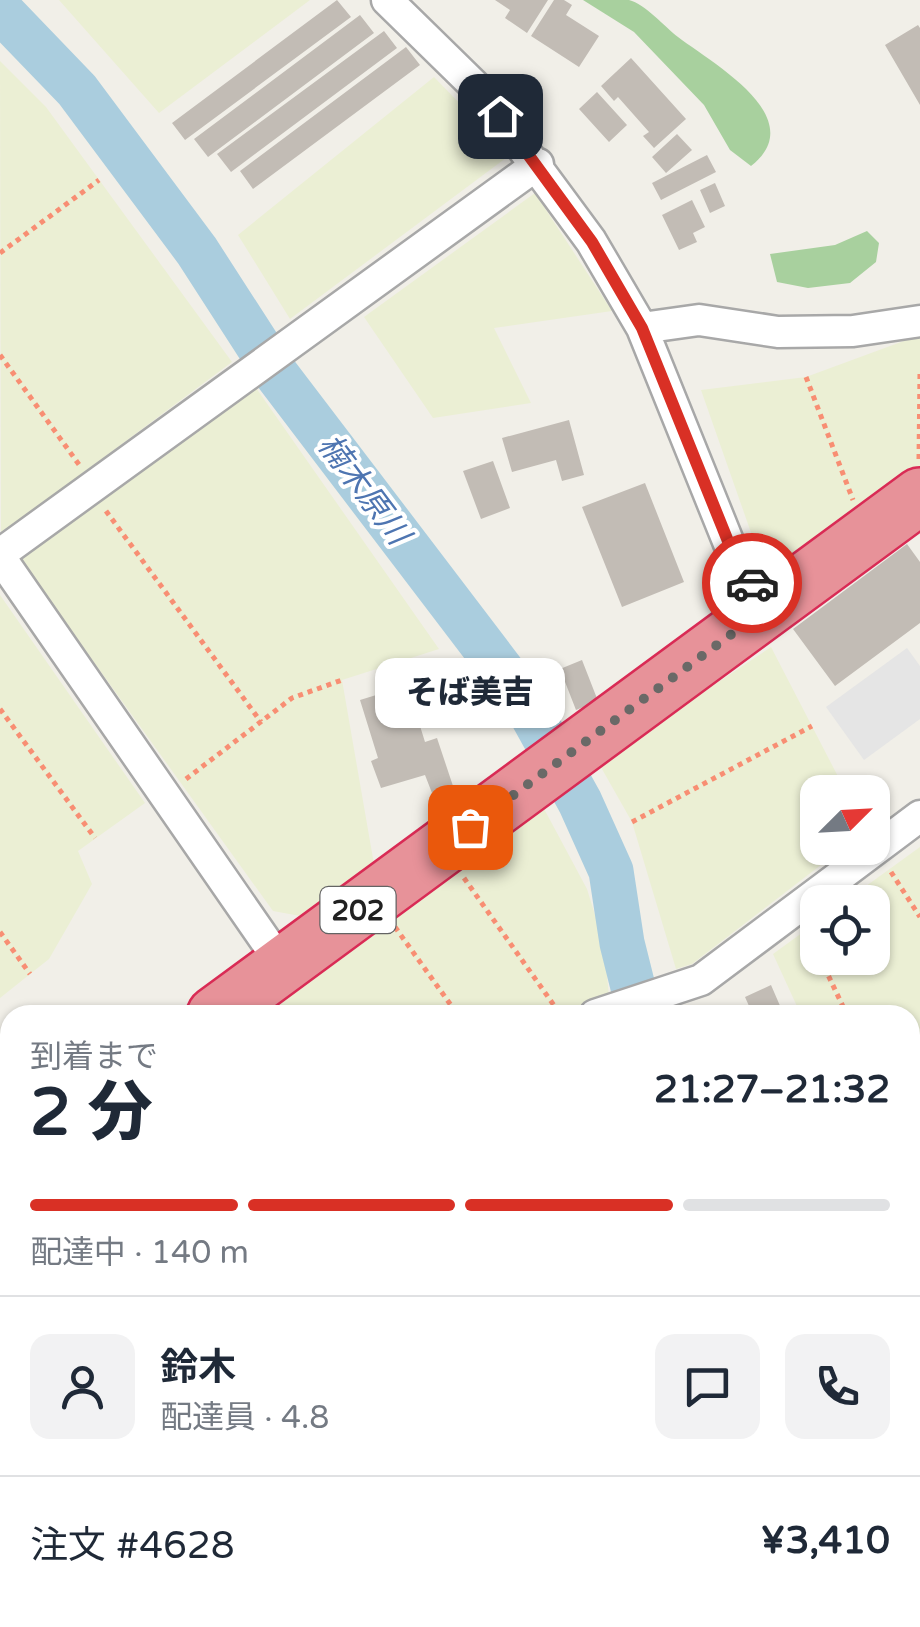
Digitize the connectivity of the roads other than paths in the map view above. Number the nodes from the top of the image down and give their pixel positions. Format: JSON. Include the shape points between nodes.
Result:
{"nodes":[{"id":1,"x":387,"y":0,"type":"edge"},
{"id":2,"x":538,"y":164,"type":"junction"},
{"id":3,"x":920,"y":322,"type":"edge"},
{"id":4,"x":642,"y":328,"type":"junction"},
{"id":5,"x":919,"y":483,"type":"edge"},
{"id":6,"x":0,"y":555,"type":"edge"},
{"id":7,"x":767,"y":608,"type":"junction"},
{"id":8,"x":920,"y":816,"type":"edge"},
{"id":9,"x":283,"y":966,"type":"junction"},
{"id":10,"x":229,"y":1005,"type":"edge"},
{"id":11,"x":625,"y":1005,"type":"edge"}],
"edges":[{"from":1,"to":2,"type":"street","via":[[481,92]]},
{"from":2,"to":4,"type":"street"},
{"from":2,"to":6,"type":"street"},
{"from":3,"to":4,"type":"street","via":[[778,332],[699,320]]},
{"from":4,"to":7,"type":"street","via":[[734,556]]},
{"from":5,"to":7,"type":"highway","number":"202"},
{"from":6,"to":9,"type":"street"},
{"from":7,"to":9,"type":"highway","number":"202"},
{"from":8,"to":11,"type":"street","via":[[701,980]]},
{"from":9,"to":10,"type":"highway","number":"202"}]}
